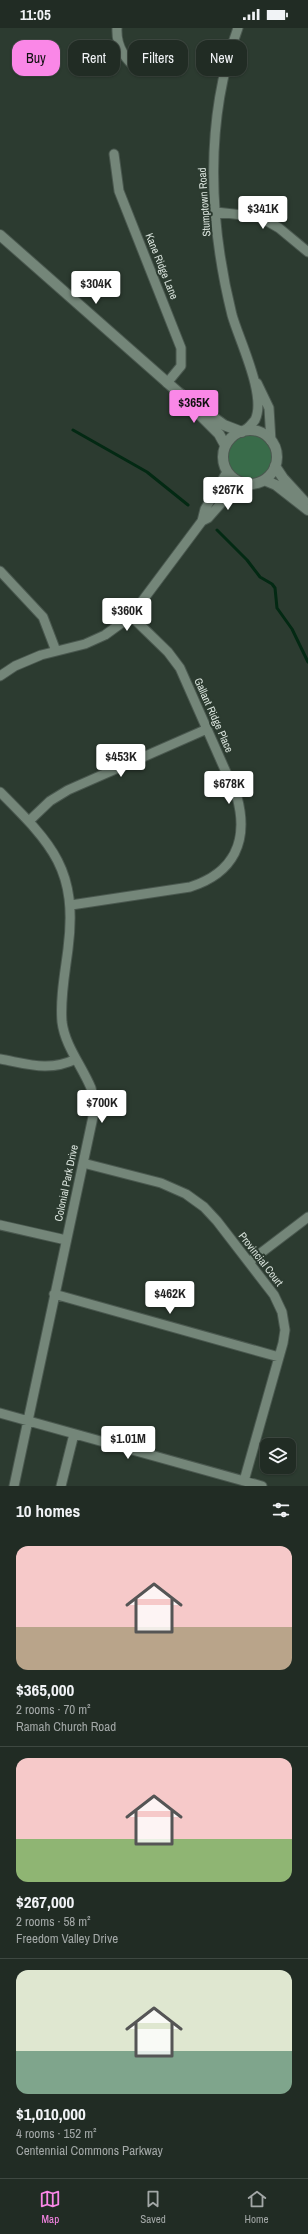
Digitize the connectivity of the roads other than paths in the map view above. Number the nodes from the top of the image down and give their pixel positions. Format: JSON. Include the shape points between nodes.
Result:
{"nodes":[{"id":1,"x":117,"y":28,"type":"edge"},
{"id":2,"x":238,"y":28,"type":"edge"},
{"id":3,"x":128,"y":62,"type":"edge"},
{"id":4,"x":114,"y":154,"type":"dead end"},
{"id":5,"x":216,"y":212,"type":"junction"},
{"id":6,"x":0,"y":235,"type":"edge"},
{"id":7,"x":308,"y":252,"type":"edge"},
{"id":8,"x":251,"y":373,"type":"junction"},
{"id":9,"x":167,"y":383,"type":"junction"},
{"id":10,"x":178,"y":392,"type":"junction"},
{"id":11,"x":243,"y":432,"type":"junction"},
{"id":12,"x":271,"y":441,"type":"junction"},
{"id":13,"x":225,"y":445,"type":"junction"},
{"id":14,"x":275,"y":466,"type":"junction"},
{"id":15,"x":227,"y":472,"type":"junction"},
{"id":16,"x":264,"y":480,"type":"junction"},
{"id":17,"x":240,"y":482,"type":"junction"},
{"id":18,"x":308,"y":506,"type":"edge"},
{"id":19,"x":308,"y":510,"type":"edge"},
{"id":20,"x":202,"y":521,"type":"junction"},
{"id":21,"x":2,"y":577,"type":"edge"},
{"id":22,"x":131,"y":616,"type":"junction"},
{"id":23,"x":56,"y":651,"type":"junction"},
{"id":24,"x":0,"y":676,"type":"edge"},
{"id":25,"x":207,"y":729,"type":"junction"},
{"id":26,"x":0,"y":792,"type":"edge"},
{"id":27,"x":29,"y":821,"type":"junction"},
{"id":28,"x":71,"y":905,"type":"junction"},
{"id":29,"x":0,"y":1059,"type":"edge"},
{"id":30,"x":76,"y":1059,"type":"junction"},
{"id":31,"x":83,"y":1163,"type":"junction"},
{"id":32,"x":308,"y":1217,"type":"edge"},
{"id":33,"x":0,"y":1225,"type":"edge"},
{"id":34,"x":66,"y":1240,"type":"junction"},
{"id":35,"x":249,"y":1262,"type":"junction"},
{"id":36,"x":54,"y":1294,"type":"junction"},
{"id":37,"x":279,"y":1357,"type":"junction"},
{"id":38,"x":0,"y":1413,"type":"edge"},
{"id":39,"x":26,"y":1421,"type":"junction"},
{"id":40,"x":74,"y":1434,"type":"junction"},
{"id":41,"x":244,"y":1481,"type":"junction"},
{"id":42,"x":14,"y":1486,"type":"edge"},
{"id":43,"x":61,"y":1486,"type":"edge"},
{"id":44,"x":262,"y":1486,"type":"edge"}],
"edges":[{"from":1,"to":3,"type":"street","via":[[121,51]]},
{"from":2,"to":5,"type":"street","name":"Stumptown Road","via":[[219,101],[213,172]]},
{"from":4,"to":9,"type":"street","name":"Kane Ridge Lane","via":[[119,191],[181,348],[181,366]]},
{"from":5,"to":7,"type":"street","via":[[260,217],[279,228]]},
{"from":5,"to":8,"type":"street","name":"Stumptown Road","via":[[227,293]]},
{"from":6,"to":9,"type":"main road"},
{"from":8,"to":11,"type":"street","name":"Stumptown Road","via":[[257,397],[257,410],[255,420]]},
{"from":8,"to":12,"type":"street","name":"Stumptown Road","via":[[270,408]]},
{"from":9,"to":10,"type":"main road"},
{"from":10,"to":11,"type":"main road","via":[[224,425]]},
{"from":10,"to":13,"type":"main road","via":[[219,434]]},
{"from":11,"to":12,"type":"main road","via":[[258,432]]},
{"from":11,"to":13,"type":"main road","via":[[233,436]]},
{"from":12,"to":14,"type":"main road","via":[[275,449]]},
{"from":13,"to":15,"type":"main road","via":[[223,457]]},
{"from":14,"to":16,"type":"main road"},
{"from":14,"to":18,"type":"main road"},
{"from":15,"to":17,"type":"main road"},
{"from":15,"to":20,"type":"street","via":[[205,509]]},
{"from":16,"to":17,"type":"main road","via":[[253,484]]},
{"from":16,"to":19,"type":"main road","via":[[276,485]]},
{"from":17,"to":20,"type":"street","via":[[208,518]]},
{"from":20,"to":22,"type":"street"},
{"from":21,"to":23,"type":"street","via":[[43,617]]},
{"from":22,"to":23,"type":"street","via":[[105,635],[85,644]]},
{"from":22,"to":25,"type":"street","name":"Gallant Ridge Place","via":[[168,652],[180,668]]},
{"from":23,"to":24,"type":"street","via":[[15,666]]},
{"from":25,"to":27,"type":"street","via":[[68,790],[50,801]]},
{"from":25,"to":28,"type":"street","name":"Gallant Ridge Place","via":[[238,797],[242,816],[241,834],[229,863],[205,882],[190,887]]},
{"from":26,"to":27,"type":"street","name":"Colonial Park Drive"},
{"from":27,"to":28,"type":"street","name":"Colonial Park Drive","via":[[47,842],[58,861],[66,880]]},
{"from":28,"to":30,"type":"street","name":"Colonial Park Drive","via":[[62,1022]]},
{"from":29,"to":30,"type":"street","via":[[43,1067],[54,1067]]},
{"from":30,"to":31,"type":"street","name":"Colonial Park Drive","via":[[91,1089],[94,1112]]},
{"from":31,"to":34,"type":"street","name":"Colonial Park Drive"},
{"from":31,"to":35,"type":"street","name":"Provincial Court","via":[[161,1183],[186,1194],[217,1221]]},
{"from":32,"to":35,"type":"street"},
{"from":33,"to":34,"type":"street"},
{"from":34,"to":36,"type":"street","name":"Colonial Park Drive"},
{"from":35,"to":37,"type":"street","name":"Provincial Court","via":[[274,1295],[282,1312],[284,1330]]},
{"from":36,"to":37,"type":"street"},
{"from":36,"to":39,"type":"street","name":"Colonial Park Drive"},
{"from":37,"to":41,"type":"street","name":"Provincial Court"},
{"from":38,"to":39,"type":"street"},
{"from":39,"to":40,"type":"street"},
{"from":39,"to":42,"type":"street","name":"Colonial Park Drive"},
{"from":40,"to":41,"type":"street"},
{"from":40,"to":43,"type":"street"},
{"from":41,"to":44,"type":"street"}]}
